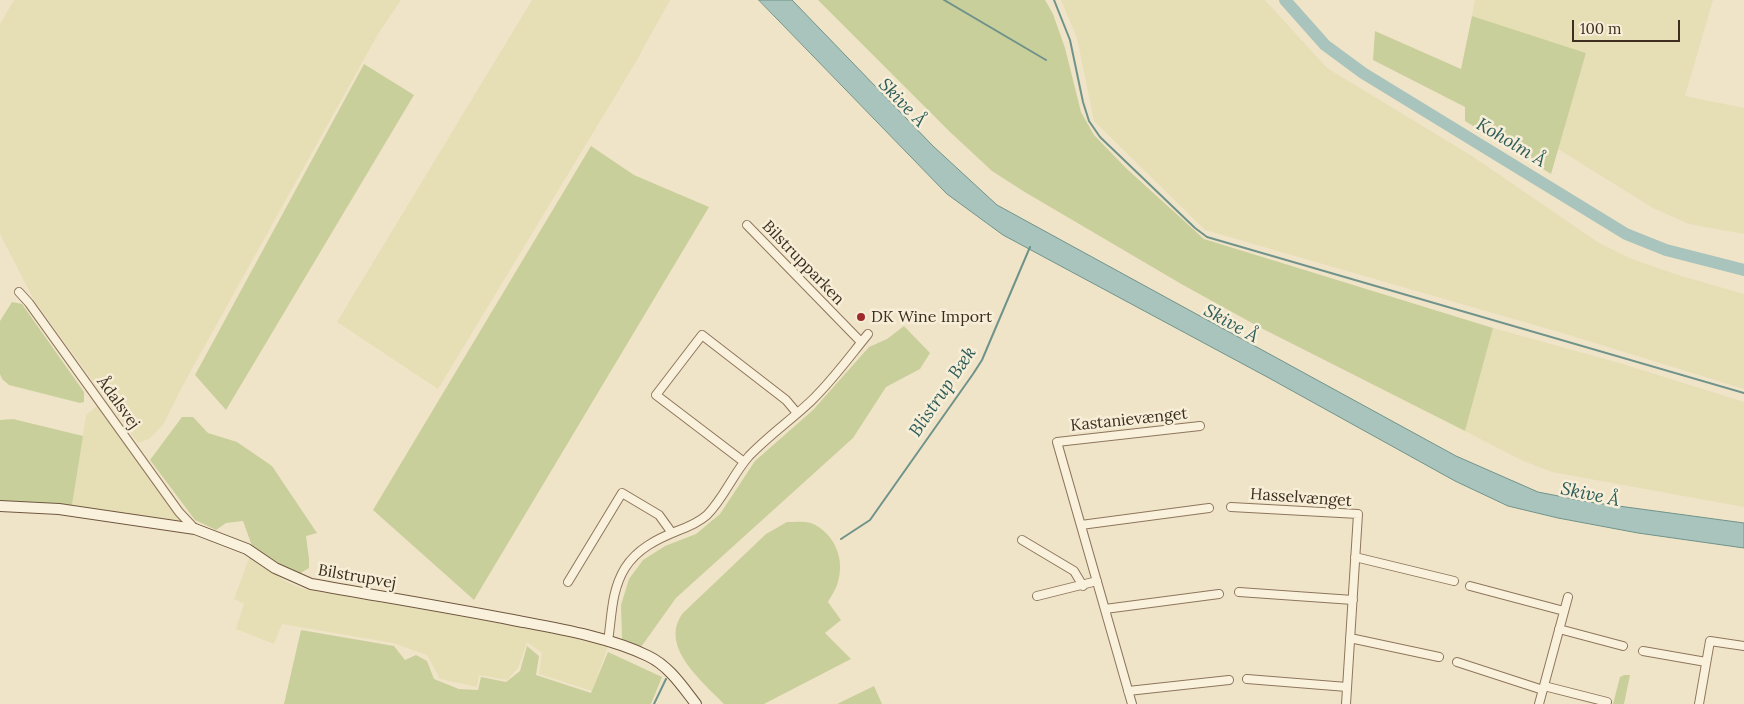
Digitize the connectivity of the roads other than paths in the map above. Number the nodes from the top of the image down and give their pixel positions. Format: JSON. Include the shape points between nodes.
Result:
{"nodes":[{"id":1,"x":747,"y":224,"type":"dead end"},
{"id":2,"x":19,"y":292,"type":"dead end"},
{"id":3,"x":868,"y":334,"type":"dead end"},
{"id":4,"x":861,"y":342,"type":"junction"},
{"id":5,"x":797,"y":413,"type":"junction"},
{"id":6,"x":1200,"y":426,"type":"dead end"},
{"id":7,"x":744,"y":462,"type":"junction"},
{"id":8,"x":0,"y":506,"type":"edge"},
{"id":9,"x":1230,"y":507,"type":"dead end"},
{"id":10,"x":1209,"y":508,"type":"dead end"},
{"id":11,"x":1080,"y":525,"type":"junction"},
{"id":12,"x":196,"y":529,"type":"junction"},
{"id":13,"x":672,"y":533,"type":"junction"},
{"id":14,"x":1022,"y":540,"type":"dead end"},
{"id":15,"x":1356,"y":558,"type":"junction"},
{"id":16,"x":1097,"y":581,"type":"junction"},
{"id":17,"x":1454,"y":581,"type":"dead end"},
{"id":18,"x":568,"y":582,"type":"dead end"},
{"id":19,"x":1083,"y":586,"type":"junction"},
{"id":20,"x":1470,"y":586,"type":"dead end"},
{"id":21,"x":1239,"y":592,"type":"dead end"},
{"id":22,"x":1219,"y":594,"type":"dead end"},
{"id":23,"x":1037,"y":596,"type":"dead end"},
{"id":24,"x":1568,"y":596,"type":"dead end"},
{"id":25,"x":1352,"y":600,"type":"junction"},
{"id":26,"x":1105,"y":609,"type":"junction"},
{"id":27,"x":1564,"y":611,"type":"junction"},
{"id":28,"x":1559,"y":629,"type":"junction"},
{"id":29,"x":1350,"y":638,"type":"junction"},
{"id":30,"x":608,"y":642,"type":"junction"},
{"id":31,"x":1623,"y":646,"type":"dead end"},
{"id":32,"x":1744,"y":646,"type":"edge"},
{"id":33,"x":1643,"y":651,"type":"dead end"},
{"id":34,"x":1439,"y":657,"type":"dead end"},
{"id":35,"x":1457,"y":662,"type":"dead end"},
{"id":36,"x":1706,"y":662,"type":"junction"},
{"id":37,"x":1247,"y":679,"type":"dead end"},
{"id":38,"x":1229,"y":680,"type":"dead end"},
{"id":39,"x":1347,"y":687,"type":"junction"},
{"id":40,"x":1543,"y":688,"type":"junction"},
{"id":41,"x":1128,"y":692,"type":"junction"},
{"id":42,"x":1607,"y":702,"type":"dead end"},
{"id":43,"x":696,"y":704,"type":"edge"},
{"id":44,"x":1132,"y":704,"type":"edge"},
{"id":45,"x":1346,"y":704,"type":"edge"},
{"id":46,"x":1539,"y":704,"type":"edge"},
{"id":47,"x":1699,"y":704,"type":"edge"}],
"edges":[{"from":1,"to":4,"type":"street","name":"Bilstrupparken"},
{"from":2,"to":12,"type":"street","name":"Ådalsvej","via":[[179,512]]},
{"from":3,"to":4,"type":"street"},
{"from":4,"to":5,"type":"street","via":[[822,390]]},
{"from":5,"to":7,"type":"street"},
{"from":5,"to":7,"type":"street","via":[[786,400],[702,336],[656,395]]},
{"from":6,"to":11,"type":"street","name":"Kastanievænget","via":[[1057,442]]},
{"from":7,"to":13,"type":"street","via":[[706,517]]},
{"from":8,"to":12,"type":"street","name":"Bilstrupvej","via":[[59,509]]},
{"from":9,"to":15,"type":"street","name":"Hasselvænget","via":[[1358,514]]},
{"from":10,"to":11,"type":"street"},
{"from":11,"to":16,"type":"street","name":"Kastanievænget"},
{"from":12,"to":30,"type":"street","name":"Bilstrupvej","via":[[247,549],[275,568],[311,584],[565,630]]},
{"from":13,"to":18,"type":"street","via":[[659,515],[622,493]]},
{"from":13,"to":30,"type":"street","via":[[638,553],[617,582]]},
{"from":14,"to":19,"type":"street","via":[[1074,571]]},
{"from":15,"to":17,"type":"street"},
{"from":15,"to":25,"type":"street","name":"Hasselvænget"},
{"from":16,"to":19,"type":"street"},
{"from":16,"to":26,"type":"street","name":"Kastanievænget"},
{"from":19,"to":23,"type":"street"},
{"from":20,"to":27,"type":"street"},
{"from":21,"to":25,"type":"street"},
{"from":22,"to":26,"type":"street"},
{"from":24,"to":27,"type":"street"},
{"from":25,"to":29,"type":"street","name":"Hasselvænget"},
{"from":26,"to":41,"type":"street","name":"Kastanievænget"},
{"from":27,"to":28,"type":"street"},
{"from":28,"to":31,"type":"street"},
{"from":28,"to":40,"type":"street"},
{"from":29,"to":34,"type":"street"},
{"from":29,"to":39,"type":"street","name":"Hasselvænget"},
{"from":30,"to":43,"type":"street","name":"Bilstrupvej","via":[[660,663]]},
{"from":32,"to":36,"type":"street","via":[[1710,641]]},
{"from":33,"to":36,"type":"street"},
{"from":35,"to":40,"type":"street"},
{"from":36,"to":47,"type":"street"},
{"from":37,"to":39,"type":"street"},
{"from":38,"to":41,"type":"street"},
{"from":39,"to":45,"type":"street","name":"Hasselvænget"},
{"from":40,"to":42,"type":"street"},
{"from":40,"to":46,"type":"street"},
{"from":41,"to":44,"type":"street","name":"Kastanievænget"}]}
